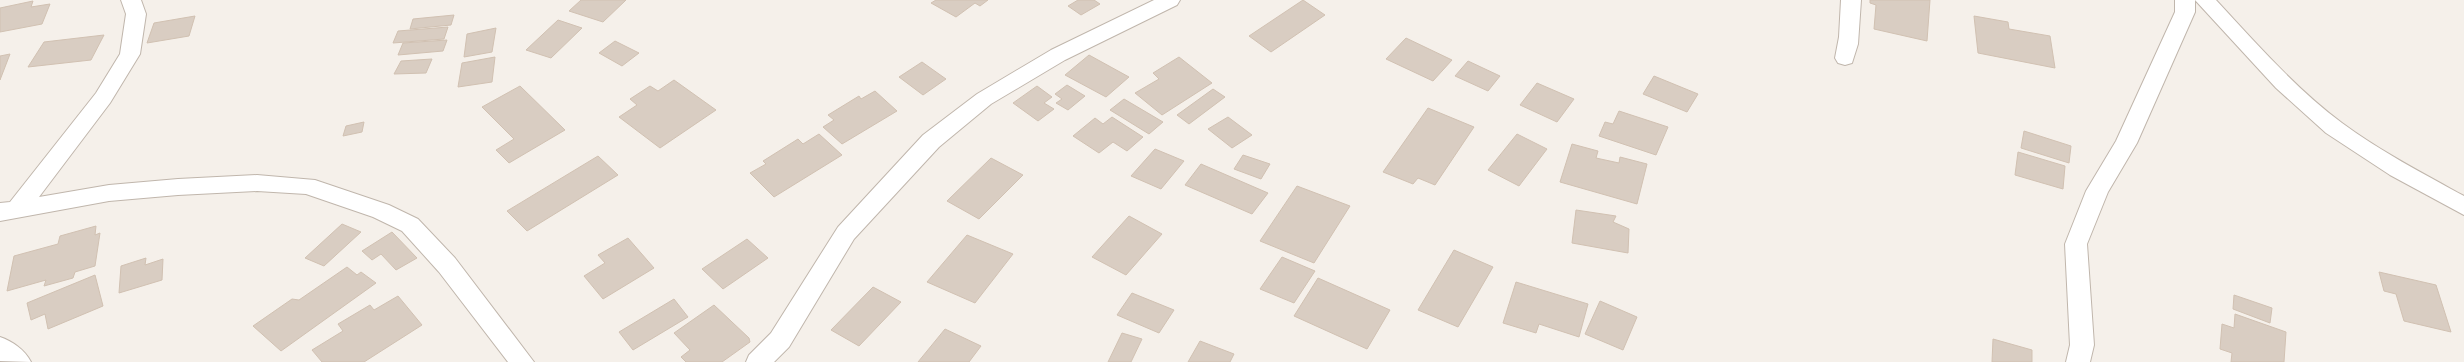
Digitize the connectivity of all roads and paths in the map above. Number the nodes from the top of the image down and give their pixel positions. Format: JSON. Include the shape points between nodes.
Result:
{"nodes":[{"id":1,"x":131,"y":0,"type":"edge"},
{"id":2,"x":1170,"y":0,"type":"edge"},
{"id":3,"x":1851,"y":0,"type":"edge"},
{"id":4,"x":2185,"y":0,"type":"edge"},
{"id":5,"x":2205,"y":0,"type":"edge"},
{"id":6,"x":1845,"y":58,"type":"dead end"},
{"id":7,"x":2464,"y":206,"type":"edge"},
{"id":8,"x":9,"y":211,"type":"edge"},
{"id":9,"x":0,"y":347,"type":"edge"},
{"id":10,"x":19,"y":362,"type":"edge"},
{"id":11,"x":522,"y":362,"type":"edge"},
{"id":12,"x":758,"y":362,"type":"edge"},
{"id":13,"x":2078,"y":362,"type":"edge"}],
"edges":[{"from":1,"to":8,"type":"street","via":[[136,14],[130,54],[103,98]]},
{"from":2,"to":12,"type":"street","via":[[1058,55],[1024,75],[984,99],[931,141],[846,233],[780,340]]},
{"from":3,"to":6,"type":"street","via":[[1848,30],[1850,44]]},
{"from":4,"to":13,"type":"street","via":[[2185,12],[2156,78],[2126,143],[2097,191],[2076,244],[2082,345]]},
{"from":5,"to":7,"type":"street","via":[[2287,88],[2334,128],[2425,185]]},
{"from":8,"to":11,"type":"street","via":[[109,194],[178,187],[257,183],[308,186],[381,211],[410,225],[447,265]]},
{"from":9,"to":10,"type":"street"}]}
